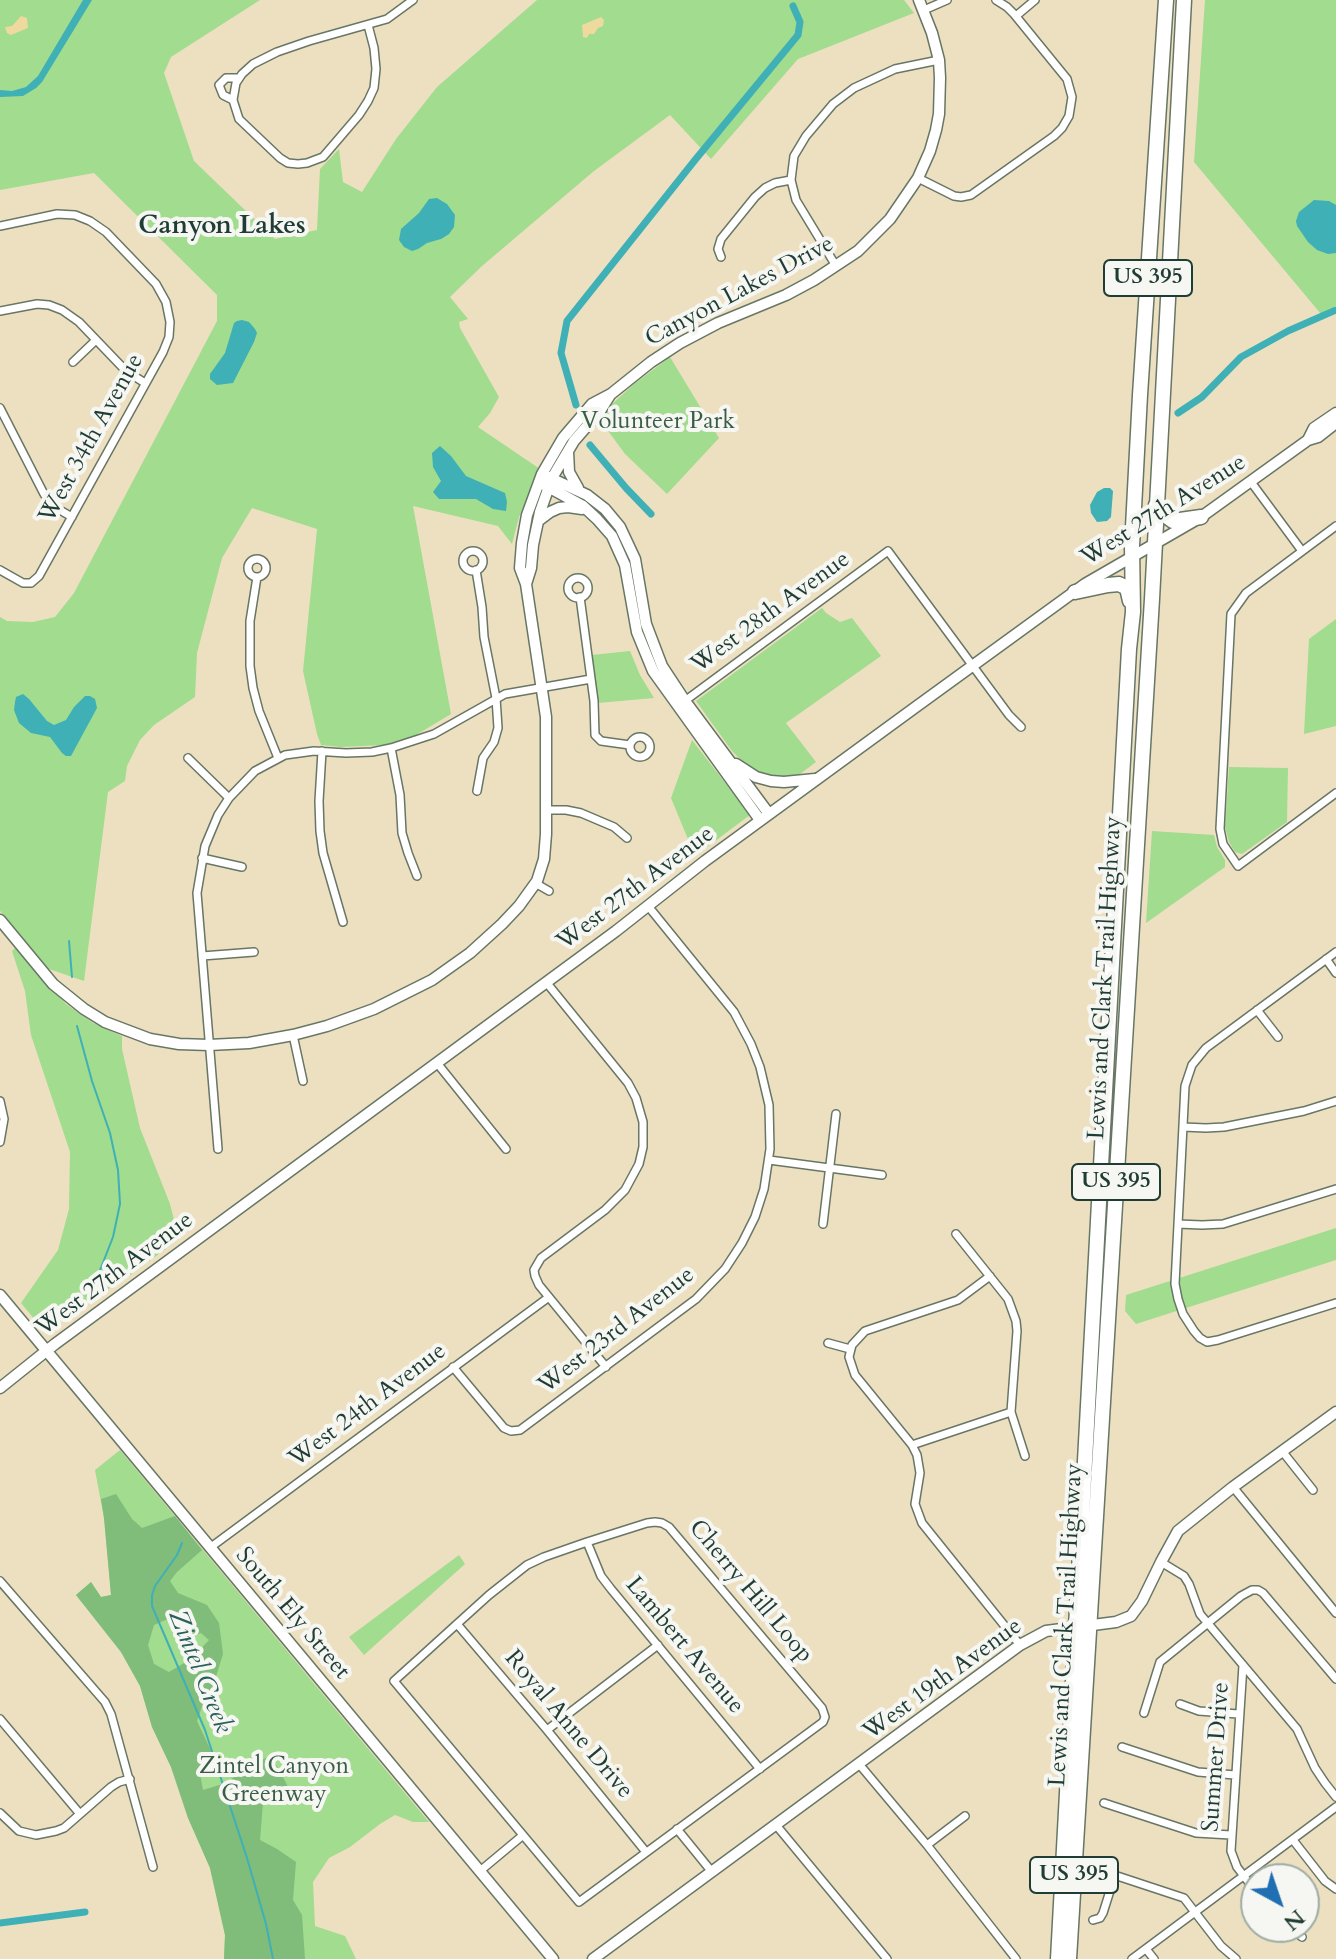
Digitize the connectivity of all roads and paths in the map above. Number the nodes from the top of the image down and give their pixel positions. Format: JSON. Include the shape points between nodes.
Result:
{"nodes":[{"id":1,"x":413,"y":0,"type":"edge"},
{"id":2,"x":947,"y":0,"type":"edge"},
{"id":3,"x":996,"y":0,"type":"edge"},
{"id":4,"x":1035,"y":0,"type":"edge"},
{"id":5,"x":1166,"y":0,"type":"edge"},
{"id":6,"x":1184,"y":0,"type":"edge"},
{"id":7,"x":922,"y":5,"type":"edge"},
{"id":8,"x":1016,"y":16,"type":"junction"},
{"id":9,"x":368,"y":25,"type":"junction"},
{"id":10,"x":939,"y":60,"type":"junction"},
{"id":11,"x":239,"y":78,"type":"junction"},
{"id":12,"x":233,"y":100,"type":"junction"},
{"id":13,"x":918,"y":178,"type":"junction"},
{"id":14,"x":791,"y":180,"type":"junction"},
{"id":15,"x":0,"y":226,"type":"edge"},
{"id":16,"x":721,"y":257,"type":"dead end"},
{"id":17,"x":836,"y":266,"type":"junction"},
{"id":18,"x":0,"y":311,"type":"edge"},
{"id":19,"x":96,"y":340,"type":"junction"},
{"id":20,"x":73,"y":362,"type":"dead end"},
{"id":21,"x":145,"y":383,"type":"junction"},
{"id":22,"x":611,"y":394,"type":"junction"},
{"id":23,"x":0,"y":408,"type":"edge"},
{"id":24,"x":1336,"y":413,"type":"edge"},
{"id":25,"x":1336,"y":426,"type":"edge"},
{"id":26,"x":1313,"y":438,"type":"junction"},
{"id":27,"x":568,"y":449,"type":"junction"},
{"id":28,"x":545,"y":480,"type":"junction"},
{"id":29,"x":1251,"y":482,"type":"junction"},
{"id":30,"x":581,"y":491,"type":"junction"},
{"id":31,"x":1156,"y":505,"type":"junction"},
{"id":32,"x":590,"y":512,"type":"junction"},
{"id":33,"x":72,"y":517,"type":"junction"},
{"id":34,"x":1201,"y":517,"type":"junction"},
{"id":35,"x":537,"y":523,"type":"junction"},
{"id":36,"x":1336,"y":526,"type":"edge"},
{"id":37,"x":1154,"y":544,"type":"junction"},
{"id":38,"x":1302,"y":551,"type":"junction"},
{"id":39,"x":1132,"y":557,"type":"junction"},
{"id":40,"x":0,"y":570,"type":"edge"},
{"id":41,"x":476,"y":570,"type":"dead end"},
{"id":42,"x":634,"y":576,"type":"junction"},
{"id":43,"x":257,"y":577,"type":"dead end"},
{"id":44,"x":526,"y":584,"type":"junction"},
{"id":45,"x":1075,"y":592,"type":"junction"},
{"id":46,"x":580,"y":597,"type":"dead end"},
{"id":47,"x":1129,"y":649,"type":"junction"},
{"id":48,"x":972,"y":666,"type":"junction"},
{"id":49,"x":591,"y":679,"type":"junction"},
{"id":50,"x":543,"y":686,"type":"junction"},
{"id":51,"x":496,"y":698,"type":"junction"},
{"id":52,"x":681,"y":704,"type":"junction"},
{"id":53,"x":1021,"y":727,"type":"dead end"},
{"id":54,"x":630,"y":745,"type":"dead end"},
{"id":55,"x":391,"y":748,"type":"junction"},
{"id":56,"x":322,"y":751,"type":"junction"},
{"id":57,"x":188,"y":758,"type":"dead end"},
{"id":58,"x":278,"y":758,"type":"junction"},
{"id":59,"x":727,"y":758,"type":"junction"},
{"id":60,"x":817,"y":778,"type":"junction"},
{"id":61,"x":477,"y":791,"type":"dead end"},
{"id":62,"x":1336,"y":793,"type":"edge"},
{"id":63,"x":229,"y":798,"type":"junction"},
{"id":64,"x":547,"y":810,"type":"junction"},
{"id":65,"x":764,"y":817,"type":"junction"},
{"id":66,"x":627,"y":838,"type":"dead end"},
{"id":67,"x":202,"y":858,"type":"junction"},
{"id":68,"x":242,"y":867,"type":"dead end"},
{"id":69,"x":417,"y":876,"type":"dead end"},
{"id":70,"x":535,"y":883,"type":"junction"},
{"id":71,"x":549,"y":891,"type":"dead end"},
{"id":72,"x":648,"y":906,"type":"junction"},
{"id":73,"x":0,"y":920,"type":"edge"},
{"id":74,"x":343,"y":922,"type":"dead end"},
{"id":75,"x":254,"y":952,"type":"dead end"},
{"id":76,"x":1336,"y":952,"type":"edge"},
{"id":77,"x":202,"y":956,"type":"junction"},
{"id":78,"x":1326,"y":959,"type":"junction"},
{"id":79,"x":1336,"y":973,"type":"edge"},
{"id":80,"x":546,"y":982,"type":"junction"},
{"id":81,"x":1257,"y":1010,"type":"junction"},
{"id":82,"x":293,"y":1035,"type":"junction"},
{"id":83,"x":1278,"y":1037,"type":"dead end"},
{"id":84,"x":209,"y":1045,"type":"junction"},
{"id":85,"x":437,"y":1063,"type":"junction"},
{"id":86,"x":303,"y":1081,"type":"dead end"},
{"id":87,"x":0,"y":1101,"type":"edge"},
{"id":88,"x":1336,"y":1101,"type":"edge"},
{"id":89,"x":836,"y":1114,"type":"dead end"},
{"id":90,"x":1183,"y":1127,"type":"junction"},
{"id":91,"x":0,"y":1142,"type":"edge"},
{"id":92,"x":218,"y":1149,"type":"dead end"},
{"id":93,"x":506,"y":1149,"type":"dead end"},
{"id":94,"x":769,"y":1160,"type":"junction"},
{"id":95,"x":830,"y":1167,"type":"junction"},
{"id":96,"x":882,"y":1175,"type":"dead end"},
{"id":97,"x":1336,"y":1189,"type":"edge"},
{"id":98,"x":823,"y":1224,"type":"dead end"},
{"id":99,"x":1178,"y":1224,"type":"junction"},
{"id":100,"x":956,"y":1234,"type":"dead end"},
{"id":101,"x":990,"y":1276,"type":"junction"},
{"id":102,"x":0,"y":1295,"type":"edge"},
{"id":103,"x":549,"y":1297,"type":"junction"},
{"id":104,"x":1336,"y":1303,"type":"edge"},
{"id":105,"x":828,"y":1343,"type":"dead end"},
{"id":106,"x":850,"y":1349,"type":"junction"},
{"id":107,"x":47,"y":1350,"type":"junction"},
{"id":108,"x":453,"y":1367,"type":"junction"},
{"id":109,"x":606,"y":1367,"type":"junction"},
{"id":110,"x":0,"y":1388,"type":"edge"},
{"id":111,"x":1011,"y":1412,"type":"junction"},
{"id":112,"x":1336,"y":1412,"type":"edge"},
{"id":113,"x":912,"y":1445,"type":"junction"},
{"id":114,"x":1282,"y":1451,"type":"junction"},
{"id":115,"x":1025,"y":1456,"type":"dead end"},
{"id":116,"x":1233,"y":1487,"type":"junction"},
{"id":117,"x":1313,"y":1490,"type":"dead end"},
{"id":118,"x":587,"y":1542,"type":"junction"},
{"id":119,"x":211,"y":1547,"type":"junction"},
{"id":120,"x":1161,"y":1562,"type":"junction"},
{"id":121,"x":0,"y":1581,"type":"edge"},
{"id":122,"x":1336,"y":1613,"type":"edge"},
{"id":123,"x":1207,"y":1623,"type":"junction"},
{"id":124,"x":457,"y":1624,"type":"junction"},
{"id":125,"x":1083,"y":1625,"type":"junction"},
{"id":126,"x":658,"y":1645,"type":"junction"},
{"id":127,"x":1020,"y":1645,"type":"junction"},
{"id":128,"x":1243,"y":1665,"type":"junction"},
{"id":129,"x":1336,"y":1679,"type":"edge"},
{"id":130,"x":1180,"y":1704,"type":"dead end"},
{"id":131,"x":1144,"y":1713,"type":"dead end"},
{"id":132,"x":1238,"y":1714,"type":"junction"},
{"id":133,"x":0,"y":1719,"type":"edge"},
{"id":134,"x":547,"y":1730,"type":"junction"},
{"id":135,"x":1122,"y":1747,"type":"dead end"},
{"id":136,"x":859,"y":1764,"type":"junction"},
{"id":137,"x":760,"y":1769,"type":"junction"},
{"id":138,"x":1235,"y":1775,"type":"junction"},
{"id":139,"x":130,"y":1779,"type":"junction"},
{"id":140,"x":1336,"y":1797,"type":"edge"},
{"id":141,"x":1104,"y":1803,"type":"dead end"},
{"id":142,"x":1336,"y":1807,"type":"edge"},
{"id":143,"x":0,"y":1813,"type":"edge"},
{"id":144,"x":80,"y":1814,"type":"junction"},
{"id":145,"x":965,"y":1816,"type":"dead end"},
{"id":146,"x":776,"y":1825,"type":"junction"},
{"id":147,"x":677,"y":1829,"type":"junction"},
{"id":148,"x":1231,"y":1835,"type":"junction"},
{"id":149,"x":522,"y":1836,"type":"junction"},
{"id":150,"x":1293,"y":1840,"type":"junction"},
{"id":151,"x":927,"y":1845,"type":"junction"},
{"id":152,"x":646,"y":1852,"type":"junction"},
{"id":153,"x":1262,"y":1863,"type":"edge"},
{"id":154,"x":153,"y":1867,"type":"dead end"},
{"id":155,"x":1096,"y":1869,"type":"dead end"},
{"id":156,"x":1240,"y":1870,"type":"edge"},
{"id":157,"x":480,"y":1871,"type":"junction"},
{"id":158,"x":712,"y":1872,"type":"junction"},
{"id":159,"x":1115,"y":1875,"type":"junction"},
{"id":160,"x":1240,"y":1879,"type":"edge"},
{"id":161,"x":1336,"y":1889,"type":"edge"},
{"id":162,"x":1195,"y":1912,"type":"junction"},
{"id":163,"x":1093,"y":1920,"type":"dead end"},
{"id":164,"x":1146,"y":1949,"type":"junction"},
{"id":165,"x":553,"y":1959,"type":"edge"},
{"id":166,"x":593,"y":1959,"type":"edge"},
{"id":167,"x":887,"y":1959,"type":"edge"},
{"id":168,"x":1016,"y":1959,"type":"edge"},
{"id":169,"x":1058,"y":1959,"type":"edge"},
{"id":170,"x":1069,"y":1959,"type":"edge"},
{"id":171,"x":1132,"y":1959,"type":"edge"},
{"id":172,"x":1154,"y":1959,"type":"edge"},
{"id":173,"x":1236,"y":1959,"type":"edge"}],
"edges":[{"from":1,"to":9,"type":"street"},
{"from":2,"to":7,"type":"street"},
{"from":3,"to":8,"type":"street"},
{"from":4,"to":8,"type":"street"},
{"from":5,"to":39,"type":"highway","name":"Lewis and Clark Trail Highway","number":"US 395"},
{"from":6,"to":31,"type":"highway","name":"Lewis and Clark Trail Highway","number":"US 395"},
{"from":7,"to":10,"type":"street","name":"Canyon Lakes Drive"},
{"from":8,"to":13,"type":"street","via":[[1067,79],[1072,104],[1062,128],[971,195],[954,196]]},
{"from":9,"to":11,"type":"street","via":[[277,52]]},
{"from":9,"to":12,"type":"street","via":[[376,58],[374,88],[323,157],[298,164],[280,158],[243,125]]},
{"from":10,"to":13,"type":"street","name":"Canyon Lakes Drive","via":[[936,130]]},
{"from":10,"to":14,"type":"street","via":[[895,69],[842,96],[799,145]]},
{"from":11,"to":12,"type":"street"},
{"from":11,"to":12,"type":"street","via":[[226,78],[219,85]]},
{"from":13,"to":17,"type":"street","name":"Canyon Lakes Drive","via":[[885,225]]},
{"from":14,"to":16,"type":"street","via":[[775,183],[755,197],[721,239]]},
{"from":14,"to":17,"type":"street","via":[[796,200]]},
{"from":15,"to":21,"type":"street","name":"West 34th Avenue","via":[[75,215],[106,232],[153,280],[168,309],[169,337]]},
{"from":17,"to":22,"type":"street","name":"Canyon Lakes Drive","via":[[680,343]]},
{"from":18,"to":19,"type":"street","via":[[49,305],[73,316]]},
{"from":19,"to":20,"type":"street"},
{"from":19,"to":21,"type":"street"},
{"from":21,"to":33,"type":"street","name":"West 34th Avenue"},
{"from":22,"to":27,"type":"street","name":"Canyon Lakes Drive"},
{"from":22,"to":28,"type":"street","name":"Canyon Lakes Drive","via":[[576,421],[557,448]]},
{"from":23,"to":33,"type":"street","via":[[44,494]]},
{"from":24,"to":26,"type":"street","name":"West 27th Avenue","via":[[1314,428]]},
{"from":25,"to":26,"type":"street","name":"West 27th Avenue"},
{"from":26,"to":29,"type":"street","name":"West 27th Avenue"},
{"from":27,"to":28,"type":"street","name":"Canyon Lakes Drive"},
{"from":27,"to":30,"type":"street","via":[[569,472]]},
{"from":28,"to":30,"type":"street"},
{"from":28,"to":32,"type":"street"},
{"from":28,"to":35,"type":"street","name":"Canyon Lakes Drive"},
{"from":28,"to":44,"type":"street","name":"Canyon Lakes Drive","via":[[527,515],[520,568]]},
{"from":29,"to":34,"type":"street","name":"West 27th Avenue"},
{"from":29,"to":38,"type":"street"},
{"from":30,"to":42,"type":"street","via":[[620,527],[632,550]]},
{"from":31,"to":34,"type":"highway","via":[[1173,521]]},
{"from":31,"to":37,"type":"highway","name":"Lewis and Clark Trail Highway","number":"US 395"},
{"from":32,"to":35,"type":"street","via":[[564,507]]},
{"from":32,"to":42,"type":"street","via":[[612,536]]},
{"from":33,"to":40,"type":"street","name":"West 34th Avenue","via":[[31,583]]},
{"from":34,"to":37,"type":"street","name":"West 27th Avenue"},
{"from":35,"to":44,"type":"street","name":"Canyon Lakes Drive"},
{"from":36,"to":38,"type":"street"},
{"from":37,"to":39,"type":"street","name":"West 27th Avenue"},
{"from":37,"to":125,"type":"highway","name":"Lewis and Clark Trail Highway","number":"US 395"},
{"from":38,"to":62,"type":"street","via":[[1246,593],[1231,614],[1223,844],[1238,866]]},
{"from":39,"to":45,"type":"street","name":"West 27th Avenue"},
{"from":39,"to":47,"type":"highway","name":"Lewis and Clark Trail Highway","number":"US 395"},
{"from":41,"to":51,"type":"street"},
{"from":42,"to":52,"type":"street","via":[[650,639]]},
{"from":43,"to":58,"type":"street","via":[[250,666],[259,711]]},
{"from":44,"to":50,"type":"street","name":"Canyon Lakes Drive"},
{"from":45,"to":47,"type":"highway","via":[[1119,584],[1127,588]]},
{"from":45,"to":48,"type":"street","name":"West 27th Avenue"},
{"from":46,"to":49,"type":"street"},
{"from":47,"to":125,"type":"highway","name":"Lewis and Clark Trail Highway","number":"US 395","via":[[1081,1557]]},
{"from":48,"to":52,"type":"street","name":"West 28th Avenue","via":[[888,551]]},
{"from":48,"to":53,"type":"street"},
{"from":48,"to":60,"type":"street","name":"West 27th Avenue"},
{"from":49,"to":50,"type":"street"},
{"from":49,"to":54,"type":"street","via":[[595,735]]},
{"from":50,"to":51,"type":"street"},
{"from":50,"to":64,"type":"street","name":"Canyon Lakes Drive"},
{"from":51,"to":55,"type":"street","via":[[434,734]]},
{"from":51,"to":61,"type":"street","via":[[497,733],[483,758]]},
{"from":52,"to":59,"type":"street"},
{"from":52,"to":65,"type":"street"},
{"from":55,"to":56,"type":"street"},
{"from":55,"to":69,"type":"street","via":[[402,833]]},
{"from":56,"to":58,"type":"street"},
{"from":56,"to":74,"type":"street","via":[[320,831]]},
{"from":57,"to":63,"type":"street"},
{"from":58,"to":63,"type":"street","via":[[255,771]]},
{"from":59,"to":60,"type":"street","via":[[763,779]]},
{"from":59,"to":65,"type":"street"},
{"from":60,"to":65,"type":"street","name":"West 27th Avenue"},
{"from":63,"to":67,"type":"street"},
{"from":64,"to":66,"type":"street","via":[[581,813]]},
{"from":64,"to":70,"type":"street","name":"Canyon Lakes Drive","via":[[544,859]]},
{"from":65,"to":72,"type":"street","name":"West 27th Avenue"},
{"from":67,"to":68,"type":"street"},
{"from":67,"to":77,"type":"street","via":[[197,893]]},
{"from":70,"to":71,"type":"street"},
{"from":70,"to":82,"type":"street","name":"Canyon Lakes Drive","via":[[502,924],[432,980],[376,1012]]},
{"from":72,"to":80,"type":"street","name":"West 27th Avenue"},
{"from":72,"to":94,"type":"street","name":"West 23rd Avenue","via":[[725,1000],[751,1044],[769,1105]]},
{"from":73,"to":84,"type":"street","name":"Canyon Lakes Drive","via":[[53,984],[105,1022],[150,1039]]},
{"from":75,"to":77,"type":"street"},
{"from":76,"to":78,"type":"street"},
{"from":77,"to":84,"type":"street"},
{"from":78,"to":79,"type":"street"},
{"from":78,"to":81,"type":"street"},
{"from":80,"to":85,"type":"street","name":"West 27th Avenue"},
{"from":80,"to":103,"type":"street","via":[[624,1077],[643,1122],[642,1155],[619,1197],[541,1258],[534,1270]]},
{"from":81,"to":83,"type":"street"},
{"from":81,"to":90,"type":"street","via":[[1192,1065]]},
{"from":82,"to":84,"type":"street","name":"Canyon Lakes Drive"},
{"from":82,"to":86,"type":"street"},
{"from":84,"to":92,"type":"street"},
{"from":85,"to":93,"type":"street"},
{"from":85,"to":107,"type":"street","name":"West 27th Avenue"},
{"from":87,"to":91,"type":"street"},
{"from":88,"to":90,"type":"street","via":[[1224,1127]]},
{"from":89,"to":95,"type":"street"},
{"from":90,"to":99,"type":"street"},
{"from":94,"to":95,"type":"street"},
{"from":94,"to":109,"type":"street","name":"West 23rd Avenue","via":[[755,1217],[725,1269],[683,1311]]},
{"from":95,"to":96,"type":"street"},
{"from":95,"to":98,"type":"street"},
{"from":97,"to":99,"type":"street","via":[[1223,1224]]},
{"from":99,"to":104,"type":"street","via":[[1178,1299],[1194,1331],[1207,1342]]},
{"from":100,"to":101,"type":"street"},
{"from":101,"to":106,"type":"street","via":[[958,1300],[865,1331]]},
{"from":101,"to":111,"type":"street","via":[[1008,1299],[1016,1321]]},
{"from":102,"to":107,"type":"street","name":"South Ely Street"},
{"from":103,"to":108,"type":"street","name":"West 24th Avenue"},
{"from":103,"to":109,"type":"street"},
{"from":105,"to":106,"type":"street"},
{"from":106,"to":113,"type":"street","via":[[855,1375]]},
{"from":107,"to":110,"type":"street","name":"West 27th Avenue"},
{"from":107,"to":119,"type":"street","name":"South Ely Street"},
{"from":108,"to":109,"type":"street","name":"West 23rd Avenue","via":[[511,1431],[525,1427]]},
{"from":108,"to":119,"type":"street","name":"West 24th Avenue"},
{"from":111,"to":113,"type":"street"},
{"from":111,"to":115,"type":"street"},
{"from":112,"to":114,"type":"street","name":"West 19th Avenue"},
{"from":113,"to":127,"type":"street","via":[[919,1463],[915,1504],[922,1523]]},
{"from":114,"to":116,"type":"street","name":"West 19th Avenue"},
{"from":114,"to":117,"type":"street"},
{"from":116,"to":120,"type":"street","name":"West 19th Avenue","via":[[1178,1531]]},
{"from":116,"to":122,"type":"street"},
{"from":118,"to":124,"type":"street","name":"Cherry Hill Loop","via":[[527,1565]]},
{"from":118,"to":126,"type":"street","name":"Lambert Avenue","via":[[606,1583]]},
{"from":118,"to":137,"type":"street","name":"Cherry Hill Loop","via":[[647,1523],[669,1527],[822,1708],[823,1722]]},
{"from":119,"to":157,"type":"street","name":"South Ely Street"},
{"from":120,"to":123,"type":"street","via":[[1184,1576]]},
{"from":120,"to":125,"type":"street","name":"West 19th Avenue","via":[[1131,1616]]},
{"from":121,"to":139,"type":"street","via":[[105,1702]]},
{"from":123,"to":128,"type":"street"},
{"from":123,"to":129,"type":"street","via":[[1247,1592],[1258,1590]]},
{"from":123,"to":131,"type":"street","via":[[1160,1662]]},
{"from":124,"to":134,"type":"street","name":"Royal Anne Drive"},
{"from":124,"to":149,"type":"street","name":"Cherry Hill Loop","via":[[394,1681]]},
{"from":125,"to":127,"type":"street","name":"West 19th Avenue","via":[[1046,1631]]},
{"from":125,"to":169,"type":"highway","name":"Lewis and Clark Trail Highway","number":"US 395"},
{"from":125,"to":170,"type":"highway","name":"Lewis and Clark Trail Highway","number":"US 395"},
{"from":126,"to":134,"type":"street"},
{"from":126,"to":137,"type":"street","name":"Lambert Avenue"},
{"from":127,"to":136,"type":"street","name":"West 19th Avenue"},
{"from":128,"to":132,"type":"street","name":"Summer Drive"},
{"from":128,"to":140,"type":"street","via":[[1297,1729]]},
{"from":130,"to":132,"type":"street"},
{"from":132,"to":138,"type":"street","name":"Summer Drive"},
{"from":133,"to":144,"type":"street"},
{"from":134,"to":152,"type":"street","name":"Royal Anne Drive"},
{"from":135,"to":138,"type":"street","via":[[1198,1772]]},
{"from":136,"to":146,"type":"street","name":"West 19th Avenue"},
{"from":136,"to":151,"type":"street"},
{"from":137,"to":147,"type":"street","name":"Cherry Hill Loop"},
{"from":138,"to":148,"type":"street","name":"Summer Drive"},
{"from":139,"to":144,"type":"street","via":[[111,1787]]},
{"from":139,"to":154,"type":"street"},
{"from":141,"to":148,"type":"street","via":[[1196,1833]]},
{"from":142,"to":150,"type":"street"},
{"from":143,"to":144,"type":"street","via":[[19,1831],[36,1835],[64,1828]]},
{"from":145,"to":151,"type":"street"},
{"from":146,"to":158,"type":"street","name":"West 19th Avenue"},
{"from":146,"to":167,"type":"street"},
{"from":147,"to":152,"type":"street","name":"Cherry Hill Loop"},
{"from":147,"to":158,"type":"street"},
{"from":148,"to":156,"type":"street","name":"Summer Drive","via":[[1233,1859]]},
{"from":149,"to":152,"type":"street","name":"Cherry Hill Loop","via":[[579,1902]]},
{"from":149,"to":157,"type":"street"},
{"from":150,"to":153,"type":"street"},
{"from":150,"to":161,"type":"street"},
{"from":151,"to":168,"type":"street"},
{"from":155,"to":159,"type":"street"},
{"from":157,"to":165,"type":"street","name":"South Ely Street"},
{"from":158,"to":166,"type":"street","name":"West 19th Avenue"},
{"from":159,"to":162,"type":"street","via":[[1184,1898]]},
{"from":159,"to":163,"type":"street","via":[[1103,1913]]},
{"from":160,"to":162,"type":"street"},
{"from":162,"to":164,"type":"street"},
{"from":162,"to":173,"type":"street"},
{"from":164,"to":171,"type":"street"},
{"from":164,"to":172,"type":"street"}]}
